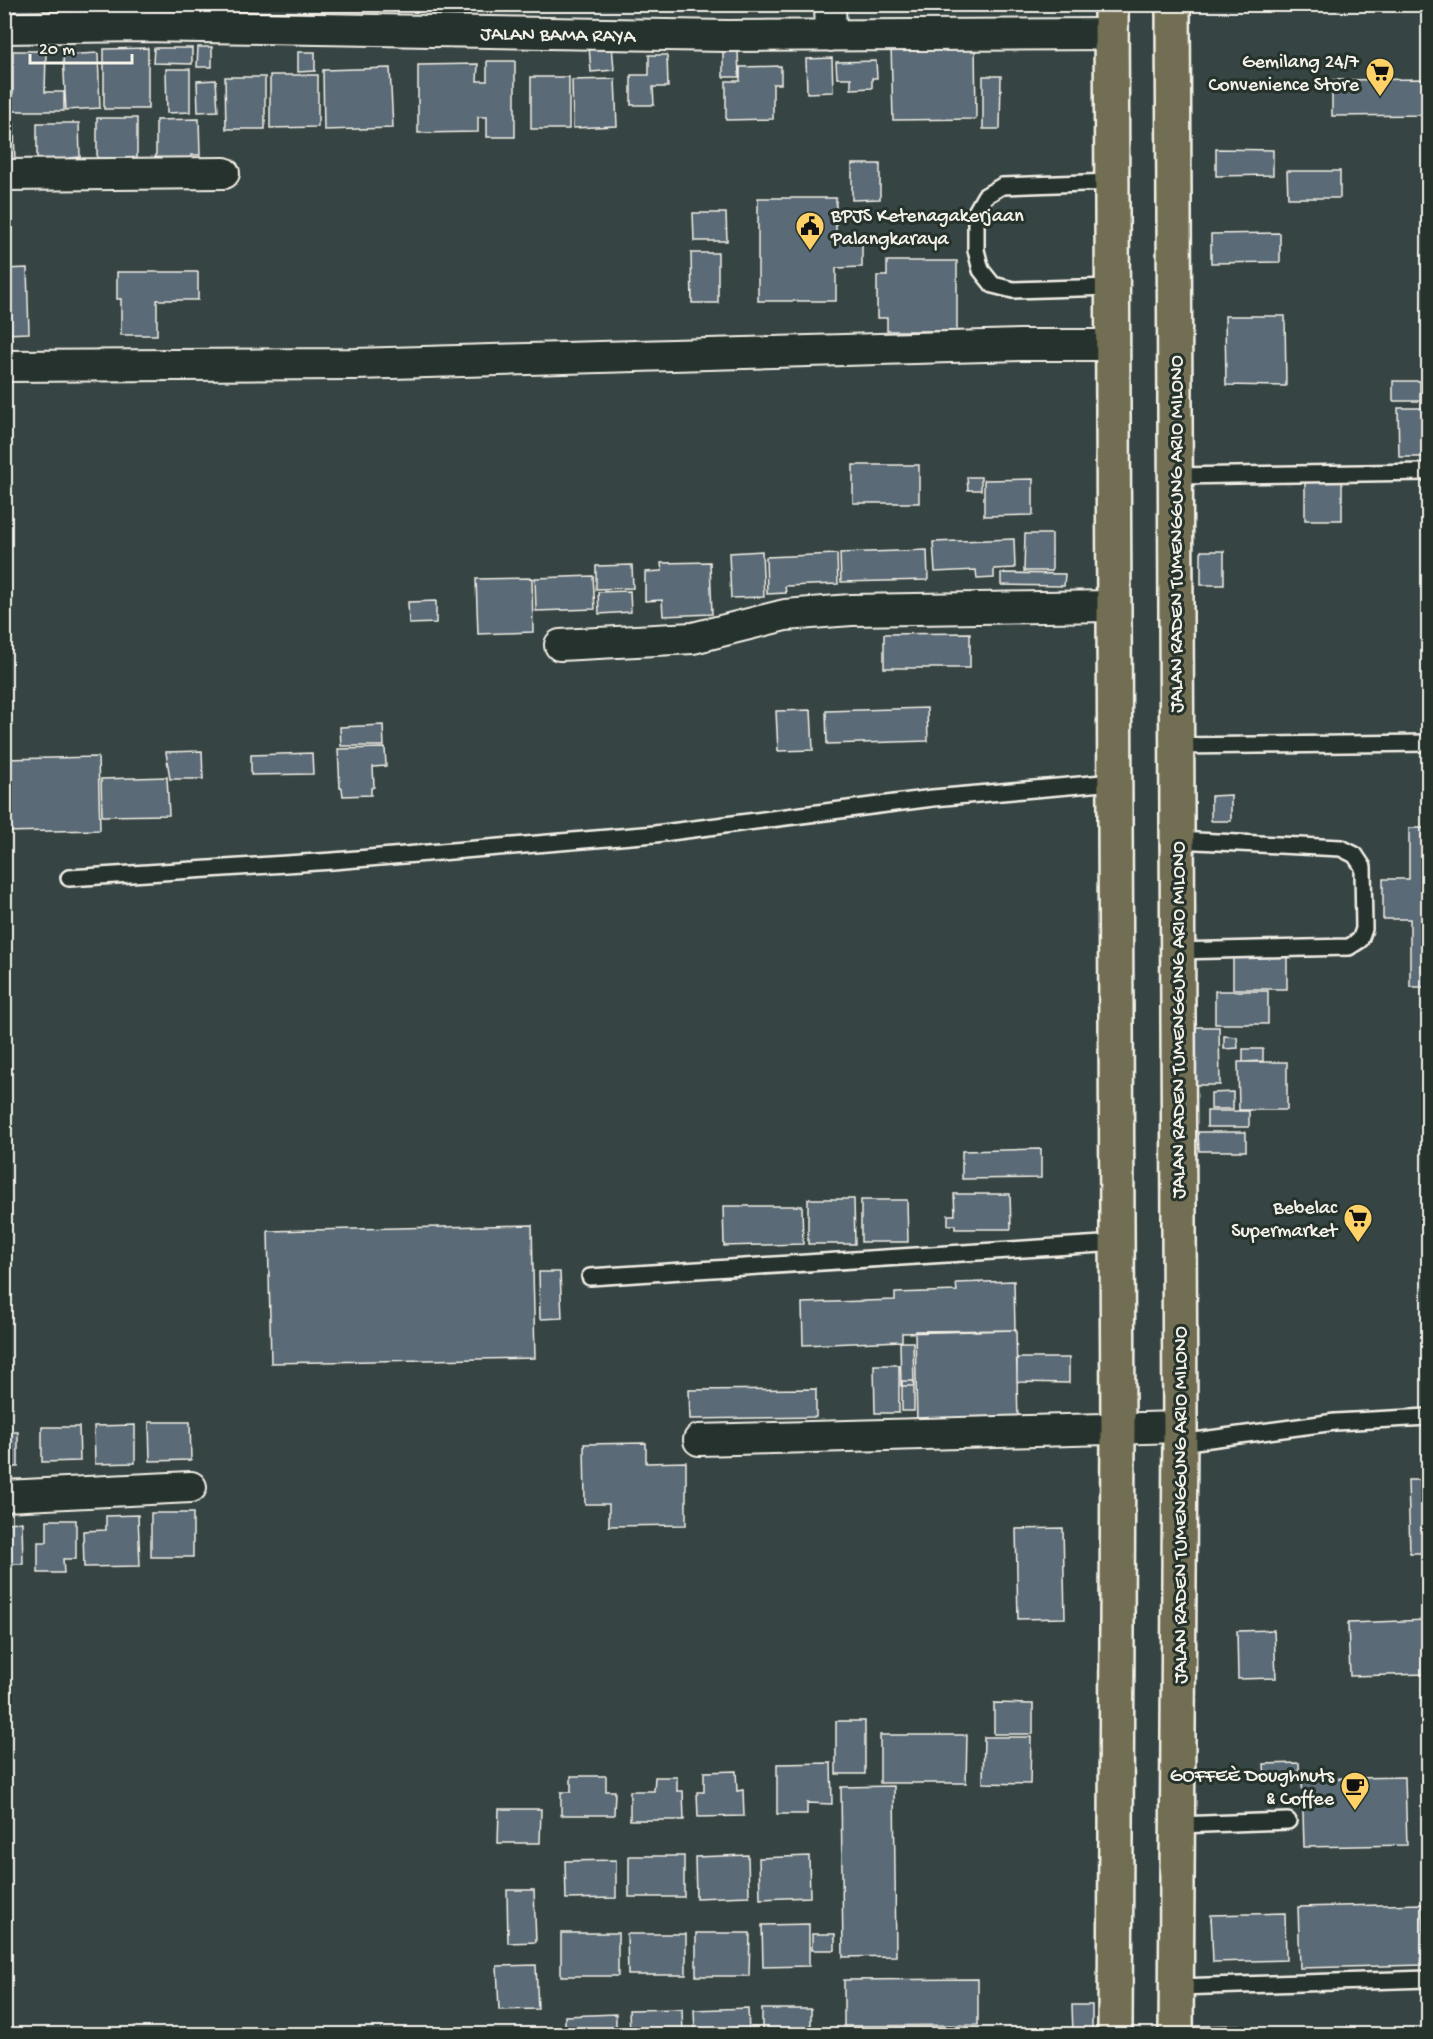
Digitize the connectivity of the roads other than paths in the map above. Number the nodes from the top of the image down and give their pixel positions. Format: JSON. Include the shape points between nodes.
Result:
{"nodes":[{"id":1,"x":830,"y":4,"type":"edge"},
{"id":2,"x":1173,"y":4,"type":"edge"},
{"id":3,"x":140,"y":15,"type":"edge"},
{"id":4,"x":1111,"y":19,"type":"edge"},
{"id":5,"x":4,"y":28,"type":"edge"},
{"id":6,"x":831,"y":36,"type":"junction"},
{"id":7,"x":224,"y":173,"type":"dead end"},
{"id":8,"x":4,"y":175,"type":"edge"},
{"id":9,"x":1112,"y":182,"type":"junction"},
{"id":10,"x":1112,"y":287,"type":"junction"},
{"id":11,"x":1113,"y":345,"type":"junction"},
{"id":12,"x":4,"y":366,"type":"edge"},
{"id":13,"x":1428,"y":472,"type":"edge"},
{"id":14,"x":1176,"y":476,"type":"junction"},
{"id":15,"x":1113,"y":606,"type":"junction"},
{"id":16,"x":560,"y":645,"type":"dead end"},
{"id":17,"x":1428,"y":743,"type":"edge"},
{"id":18,"x":1175,"y":746,"type":"junction"},
{"id":19,"x":1114,"y":782,"type":"junction"},
{"id":20,"x":1176,"y":840,"type":"junction"},
{"id":21,"x":69,"y":878,"type":"dead end"},
{"id":22,"x":1176,"y":951,"type":"junction"},
{"id":23,"x":1117,"y":1243,"type":"junction"},
{"id":24,"x":590,"y":1277,"type":"dead end"},
{"id":25,"x":1428,"y":1417,"type":"edge"},
{"id":26,"x":1118,"y":1427,"type":"junction"},
{"id":27,"x":1180,"y":1435,"type":"junction"},
{"id":28,"x":699,"y":1440,"type":"dead end"},
{"id":29,"x":191,"y":1487,"type":"dead end"},
{"id":30,"x":4,"y":1496,"type":"edge"},
{"id":31,"x":1288,"y":1821,"type":"dead end"},
{"id":32,"x":1178,"y":1825,"type":"junction"},
{"id":33,"x":1428,"y":1979,"type":"edge"},
{"id":34,"x":1177,"y":1987,"type":"junction"},
{"id":35,"x":1115,"y":2034,"type":"edge"},
{"id":36,"x":1176,"y":2034,"type":"edge"}],
"edges":[{"from":1,"to":6,"type":"street"},
{"from":2,"to":14,"type":"highway","name":"JALAN RADEN TUMENGGUNG ARIO MILONO"},
{"from":3,"to":5,"type":"street","name":"JALAN BAMA RAYA"},
{"from":3,"to":6,"type":"street","name":"JALAN BAMA RAYA"},
{"from":4,"to":6,"type":"street","name":"JALAN BAMA RAYA"},
{"from":4,"to":9,"type":"highway"},
{"from":7,"to":8,"type":"street"},
{"from":9,"to":10,"type":"highway"},
{"from":9,"to":10,"type":"lane","via":[[1002,186],[985,196],[976,212],[976,250],[981,270],[993,285],[1013,290]]},
{"from":10,"to":11,"type":"highway"},
{"from":11,"to":12,"type":"street","via":[[355,364]]},
{"from":11,"to":15,"type":"highway"},
{"from":13,"to":14,"type":"lane"},
{"from":14,"to":18,"type":"highway","name":"JALAN RADEN TUMENGGUNG ARIO MILONO"},
{"from":15,"to":16,"type":"street","via":[[851,610],[785,615],[693,638]]},
{"from":15,"to":19,"type":"highway"},
{"from":17,"to":18,"type":"lane"},
{"from":18,"to":20,"type":"highway","name":"JALAN RADEN TUMENGGUNG ARIO MILONO"},
{"from":19,"to":21,"type":"lane","via":[[933,798],[655,834]]},
{"from":19,"to":23,"type":"highway"},
{"from":20,"to":22,"type":"highway","name":"JALAN RADEN TUMENGGUNG ARIO MILONO"},
{"from":20,"to":22,"type":"lane","via":[[1341,848],[1355,855],[1363,867],[1364,929],[1360,940],[1348,948]]},
{"from":22,"to":27,"type":"highway","name":"JALAN RADEN TUMENGGUNG ARIO MILONO"},
{"from":23,"to":24,"type":"lane"},
{"from":23,"to":26,"type":"highway"},
{"from":25,"to":27,"type":"lane"},
{"from":26,"to":27,"type":"street"},
{"from":26,"to":28,"type":"street"},
{"from":26,"to":35,"type":"highway"},
{"from":27,"to":32,"type":"highway","name":"JALAN RADEN TUMENGGUNG ARIO MILONO"},
{"from":29,"to":30,"type":"street"},
{"from":31,"to":32,"type":"lane"},
{"from":32,"to":34,"type":"highway","name":"JALAN RADEN TUMENGGUNG ARIO MILONO"},
{"from":33,"to":34,"type":"lane"},
{"from":34,"to":36,"type":"highway","name":"JALAN RADEN TUMENGGUNG ARIO MILONO"}]}
